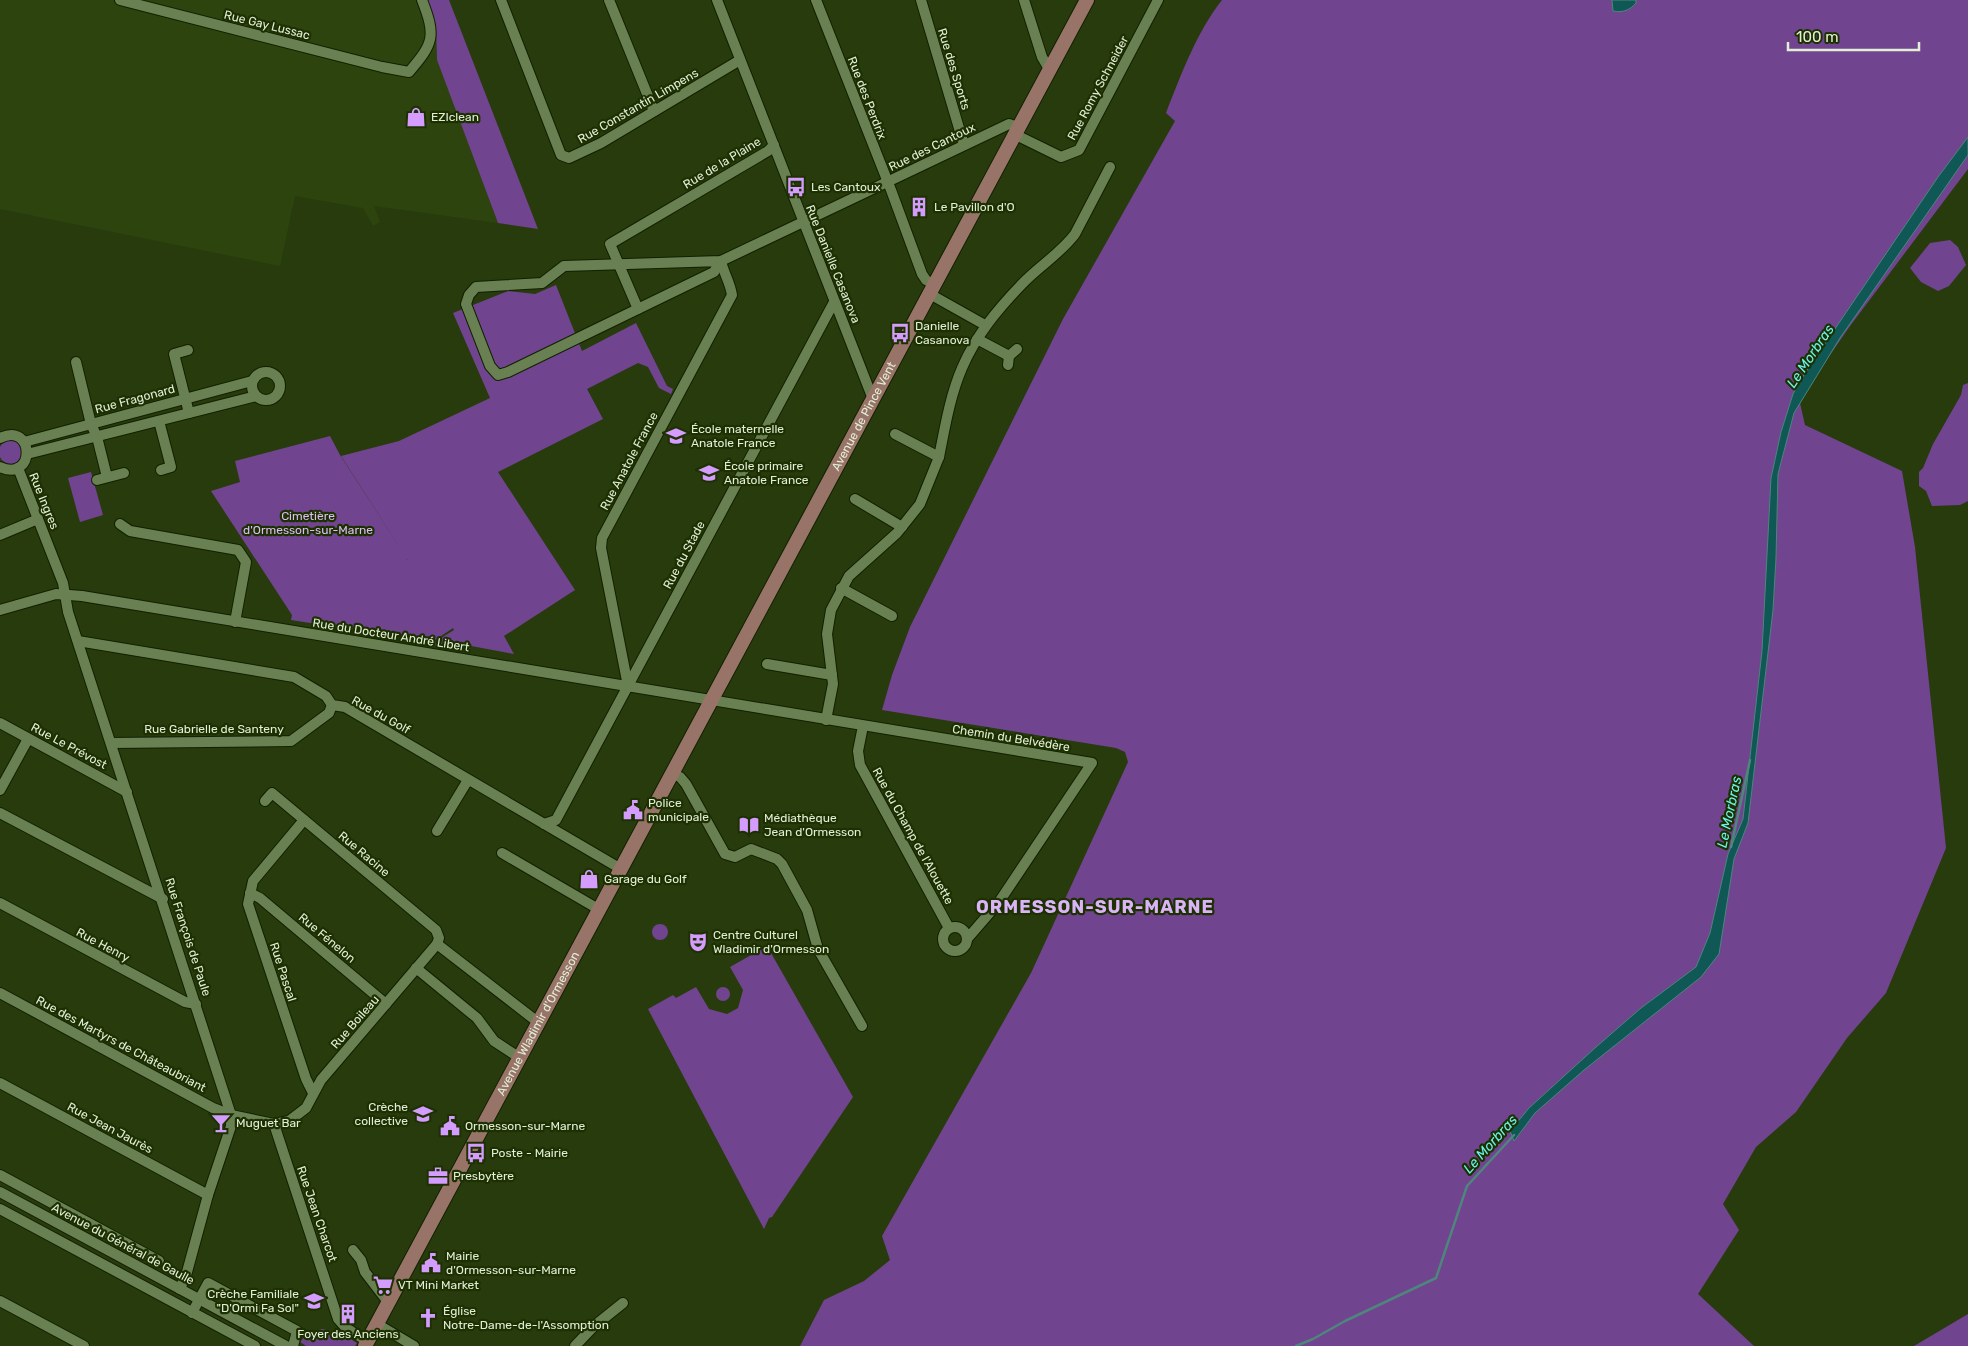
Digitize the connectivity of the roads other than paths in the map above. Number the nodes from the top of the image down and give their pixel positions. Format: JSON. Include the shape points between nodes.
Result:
{"nodes":[{"id":1,"x":120,"y":0,"type":"edge"},
{"id":2,"x":422,"y":0,"type":"edge"},
{"id":3,"x":501,"y":0,"type":"edge"},
{"id":4,"x":609,"y":0,"type":"edge"},
{"id":5,"x":717,"y":0,"type":"edge"},
{"id":6,"x":816,"y":0,"type":"edge"},
{"id":7,"x":921,"y":0,"type":"edge"},
{"id":8,"x":1024,"y":0,"type":"edge"},
{"id":9,"x":1087,"y":0,"type":"edge"},
{"id":10,"x":1158,"y":0,"type":"edge"},
{"id":11,"x":740,"y":60,"type":"junction"},
{"id":12,"x":1049,"y":69,"type":"junction"},
{"id":13,"x":654,"y":111,"type":"junction"},
{"id":14,"x":1016,"y":130,"type":"junction"},
{"id":15,"x":774,"y":145,"type":"junction"},
{"id":16,"x":964,"y":145,"type":"junction"},
{"id":17,"x":1110,"y":167,"type":"dead end"},
{"id":18,"x":887,"y":182,"type":"junction"},
{"id":19,"x":803,"y":223,"type":"junction"},
{"id":20,"x":721,"y":262,"type":"junction"},
{"id":21,"x":619,"y":265,"type":"junction"},
{"id":22,"x":931,"y":289,"type":"junction"},
{"id":23,"x":834,"y":302,"type":"junction"},
{"id":24,"x":638,"y":309,"type":"junction"},
{"id":25,"x":986,"y":325,"type":"junction"},
{"id":26,"x":977,"y":338,"type":"junction"},
{"id":27,"x":188,"y":350,"type":"dead end"},
{"id":28,"x":1012,"y":357,"type":"dead end"},
{"id":29,"x":76,"y":362,"type":"dead end"},
{"id":30,"x":252,"y":382,"type":"junction"},
{"id":31,"x":256,"y":396,"type":"junction"},
{"id":32,"x":875,"y":396,"type":"junction"},
{"id":33,"x":185,"y":399,"type":"junction"},
{"id":34,"x":189,"y":413,"type":"junction"},
{"id":35,"x":159,"y":421,"type":"junction"},
{"id":36,"x":91,"y":424,"type":"junction"},
{"id":37,"x":894,"y":434,"type":"dead end"},
{"id":38,"x":97,"y":436,"type":"junction"},
{"id":39,"x":0,"y":437,"type":"edge"},
{"id":40,"x":24,"y":442,"type":"junction"},
{"id":41,"x":27,"y":454,"type":"junction"},
{"id":42,"x":939,"y":457,"type":"junction"},
{"id":43,"x":0,"y":467,"type":"edge"},
{"id":44,"x":18,"y":468,"type":"junction"},
{"id":45,"x":161,"y":470,"type":"dead end"},
{"id":46,"x":124,"y":473,"type":"dead end"},
{"id":47,"x":855,"y":499,"type":"dead end"},
{"id":48,"x":38,"y":519,"type":"junction"},
{"id":49,"x":120,"y":524,"type":"dead end"},
{"id":50,"x":902,"y":528,"type":"junction"},
{"id":51,"x":0,"y":535,"type":"edge"},
{"id":52,"x":841,"y":588,"type":"junction"},
{"id":53,"x":66,"y":594,"type":"junction"},
{"id":54,"x":0,"y":610,"type":"edge"},
{"id":55,"x":892,"y":616,"type":"dead end"},
{"id":56,"x":235,"y":622,"type":"junction"},
{"id":57,"x":78,"y":641,"type":"junction"},
{"id":58,"x":767,"y":664,"type":"dead end"},
{"id":59,"x":832,"y":675,"type":"junction"},
{"id":60,"x":628,"y":686,"type":"junction"},
{"id":61,"x":713,"y":700,"type":"junction"},
{"id":62,"x":332,"y":705,"type":"junction"},
{"id":63,"x":826,"y":720,"type":"junction"},
{"id":64,"x":0,"y":724,"type":"edge"},
{"id":65,"x":863,"y":726,"type":"junction"},
{"id":66,"x":28,"y":738,"type":"junction"},
{"id":67,"x":111,"y":743,"type":"junction"},
{"id":68,"x":673,"y":774,"type":"junction"},
{"id":69,"x":468,"y":780,"type":"junction"},
{"id":70,"x":0,"y":790,"type":"edge"},
{"id":71,"x":127,"y":792,"type":"junction"},
{"id":72,"x":265,"y":801,"type":"dead end"},
{"id":73,"x":0,"y":813,"type":"edge"},
{"id":74,"x":304,"y":820,"type":"junction"},
{"id":75,"x":556,"y":820,"type":"junction"},
{"id":76,"x":544,"y":824,"type":"junction"},
{"id":77,"x":437,"y":831,"type":"dead end"},
{"id":78,"x":559,"y":833,"type":"junction"},
{"id":79,"x":502,"y":853,"type":"dead end"},
{"id":80,"x":621,"y":869,"type":"junction"},
{"id":81,"x":250,"y":893,"type":"junction"},
{"id":82,"x":163,"y":899,"type":"junction"},
{"id":83,"x":0,"y":903,"type":"edge"},
{"id":84,"x":600,"y":910,"type":"junction"},
{"id":85,"x":949,"y":928,"type":"junction"},
{"id":86,"x":967,"y":939,"type":"junction"},
{"id":87,"x":437,"y":944,"type":"junction"},
{"id":88,"x":416,"y":968,"type":"junction"},
{"id":89,"x":0,"y":993,"type":"edge"},
{"id":90,"x":196,"y":1004,"type":"junction"},
{"id":91,"x":386,"y":1004,"type":"junction"},
{"id":92,"x":539,"y":1023,"type":"junction"},
{"id":93,"x":862,"y":1026,"type":"dead end"},
{"id":94,"x":520,"y":1058,"type":"junction"},
{"id":95,"x":0,"y":1083,"type":"edge"},
{"id":96,"x":313,"y":1093,"type":"junction"},
{"id":97,"x":231,"y":1115,"type":"junction"},
{"id":98,"x":274,"y":1124,"type":"junction"},
{"id":99,"x":0,"y":1174,"type":"edge"},
{"id":100,"x":0,"y":1192,"type":"edge"},
{"id":101,"x":38,"y":1195,"type":"junction"},
{"id":102,"x":208,"y":1195,"type":"junction"},
{"id":103,"x":0,"y":1209,"type":"edge"},
{"id":104,"x":31,"y":1209,"type":"junction"},
{"id":105,"x":24,"y":1221,"type":"junction"},
{"id":106,"x":130,"y":1245,"type":"junction"},
{"id":107,"x":354,"y":1250,"type":"dead end"},
{"id":108,"x":122,"y":1258,"type":"junction"},
{"id":109,"x":159,"y":1261,"type":"dead end"},
{"id":110,"x":115,"y":1271,"type":"junction"},
{"id":111,"x":180,"y":1289,"type":"junction"},
{"id":112,"x":199,"y":1299,"type":"junction"},
{"id":113,"x":0,"y":1301,"type":"edge"},
{"id":114,"x":388,"y":1302,"type":"junction"},
{"id":115,"x":623,"y":1303,"type":"dead end"},
{"id":116,"x":192,"y":1313,"type":"junction"},
{"id":117,"x":377,"y":1324,"type":"junction"},
{"id":118,"x":366,"y":1344,"type":"edge"},
{"id":119,"x":84,"y":1346,"type":"edge"},
{"id":120,"x":256,"y":1346,"type":"edge"},
{"id":121,"x":286,"y":1346,"type":"edge"},
{"id":122,"x":293,"y":1346,"type":"edge"},
{"id":123,"x":414,"y":1346,"type":"edge"},
{"id":124,"x":575,"y":1346,"type":"edge"}],
"edges":[{"from":1,"to":2,"type":"street","name":"Rue Gay Lussac","via":[[409,72],[432,40],[430,20]]},
{"from":3,"to":13,"type":"street","name":"Rue Constantin Limpens","via":[[561,154],[569,158],[577,156]]},
{"from":4,"to":13,"type":"street"},
{"from":5,"to":11,"type":"street","name":"Rue Danielle Casanova"},
{"from":6,"to":18,"type":"street","name":"Rue des Perdrix"},
{"from":7,"to":16,"type":"street","name":"Rue des Sports"},
{"from":8,"to":12,"type":"street"},
{"from":9,"to":12,"type":"main road","name":"Avenue de Pince Vent"},
{"from":10,"to":14,"type":"street","name":"Rue Romy Schneider","via":[[1079,150],[1062,157]]},
{"from":11,"to":13,"type":"street","name":"Rue Constantin Limpens"},
{"from":11,"to":15,"type":"street","name":"Rue Danielle Casanova"},
{"from":12,"to":14,"type":"main road","name":"Avenue de Pince Vent"},
{"from":14,"to":16,"type":"street","name":"Rue des Cantoux","via":[[1009,124]]},
{"from":14,"to":22,"type":"main road","name":"Avenue de Pince Vent"},
{"from":15,"to":19,"type":"street","name":"Rue Danielle Casanova"},
{"from":15,"to":21,"type":"street","name":"Rue de la Plaine","via":[[610,244]]},
{"from":16,"to":18,"type":"street","name":"Rue des Cantoux"},
{"from":17,"to":25,"type":"street","via":[[1071,239],[1026,280]]},
{"from":18,"to":19,"type":"street","name":"Rue des Cantoux"},
{"from":18,"to":22,"type":"street","name":"Rue des Perdrix","via":[[922,274]]},
{"from":19,"to":20,"type":"street","name":"Rue des Cantoux"},
{"from":19,"to":23,"type":"street","name":"Rue Danielle Casanova"},
{"from":20,"to":21,"type":"street"},
{"from":20,"to":24,"type":"street","via":[[714,272]]},
{"from":20,"to":60,"type":"street","name":"Rue Anatole France","via":[[732,295],[602,538],[601,548]]},
{"from":21,"to":24,"type":"street"},
{"from":21,"to":24,"type":"street","via":[[564,266],[542,283],[476,287],[466,304],[490,366],[498,375],[508,372]]},
{"from":22,"to":25,"type":"street"},
{"from":22,"to":32,"type":"main road","name":"Avenue de Pince Vent"},
{"from":23,"to":32,"type":"street","name":"Rue Danielle Casanova","via":[[871,394]]},
{"from":23,"to":60,"type":"street","name":"Rue du Stade"},
{"from":25,"to":26,"type":"street"},
{"from":26,"to":28,"type":"street"},
{"from":26,"to":42,"type":"street","via":[[954,391]]},
{"from":27,"to":33,"type":"street","via":[[174,354]]},
{"from":29,"to":36,"type":"street"},
{"from":30,"to":31,"type":"street"},
{"from":30,"to":31,"type":"street","name":"Rue Fragonard","via":[[259,373],[269,372],[278,378],[280,385],[273,398]]},
{"from":30,"to":33,"type":"street","name":"Rue Fragonard"},
{"from":31,"to":34,"type":"street","name":"Rue Fragonard"},
{"from":32,"to":61,"type":"main road","name":"Avenue de Pince Vent"},
{"from":33,"to":34,"type":"street"},
{"from":33,"to":36,"type":"street","name":"Rue Fragonard"},
{"from":34,"to":35,"type":"street","name":"Rue Fragonard"},
{"from":35,"to":38,"type":"street","name":"Rue Fragonard"},
{"from":35,"to":45,"type":"street","via":[[171,467]]},
{"from":36,"to":38,"type":"street"},
{"from":36,"to":40,"type":"street","name":"Rue Fragonard"},
{"from":37,"to":42,"type":"street"},
{"from":38,"to":41,"type":"street","name":"Rue Fragonard"},
{"from":38,"to":46,"type":"street","via":[[102,478]]},
{"from":39,"to":40,"type":"street","via":[[11,435]]},
{"from":40,"to":41,"type":"street"},
{"from":41,"to":44,"type":"street"},
{"from":42,"to":50,"type":"street","via":[[920,504]]},
{"from":43,"to":44,"type":"street","via":[[6,470]]},
{"from":44,"to":48,"type":"street","name":"Rue Ingres"},
{"from":47,"to":50,"type":"street"},
{"from":48,"to":51,"type":"street"},
{"from":48,"to":53,"type":"street","name":"Rue Ingres"},
{"from":49,"to":56,"type":"street","via":[[130,531],[238,550],[246,562]]},
{"from":50,"to":52,"type":"street","via":[[849,576]]},
{"from":52,"to":55,"type":"street"},
{"from":52,"to":59,"type":"street","via":[[831,610],[826,634]]},
{"from":53,"to":54,"type":"street","name":"Rue du Docteur André Libert"},
{"from":53,"to":56,"type":"street","name":"Rue du Docteur André Libert"},
{"from":53,"to":57,"type":"street","name":"Rue François de Paule","via":[[68,612]]},
{"from":56,"to":60,"type":"street","name":"Rue du Docteur André Libert"},
{"from":57,"to":62,"type":"street","name":"Rue du Golf","via":[[294,677],[326,696]]},
{"from":57,"to":67,"type":"street","name":"Rue François de Paule"},
{"from":58,"to":59,"type":"street"},
{"from":59,"to":63,"type":"street"},
{"from":60,"to":61,"type":"street","name":"Rue du Docteur André Libert"},
{"from":60,"to":75,"type":"street","name":"Rue du Stade"},
{"from":61,"to":63,"type":"street","name":"Chemin du Belvédère"},
{"from":61,"to":68,"type":"main road","name":"Avenue Wladimir d'Ormesson"},
{"from":62,"to":67,"type":"street","name":"Rue Gabrielle de Santeny","via":[[329,713],[292,741]]},
{"from":62,"to":69,"type":"street","name":"Rue du Golf","via":[[346,707]]},
{"from":63,"to":65,"type":"street","name":"Chemin du Belvédère"},
{"from":64,"to":66,"type":"street","name":"Rue Le Prévost"},
{"from":65,"to":85,"type":"street","name":"Rue du Champ de l'Alouette","via":[[858,751],[860,766]]},
{"from":65,"to":86,"type":"street","name":"Chemin du Belvédère","via":[[1092,764],[999,902]]},
{"from":66,"to":70,"type":"street"},
{"from":66,"to":71,"type":"street","name":"Rue Le Prévost"},
{"from":67,"to":71,"type":"street","name":"Rue François de Paule"},
{"from":68,"to":80,"type":"main road","name":"Avenue Wladimir d'Ormesson"},
{"from":68,"to":93,"type":"street","via":[[686,784],[725,854],[735,857],[751,849],[782,864],[807,910],[818,949]]},
{"from":69,"to":76,"type":"street","name":"Rue du Golf"},
{"from":69,"to":77,"type":"street"},
{"from":71,"to":82,"type":"street","name":"Rue François de Paule"},
{"from":72,"to":74,"type":"street","name":"Rue Racine","via":[[272,793]]},
{"from":73,"to":82,"type":"street"},
{"from":74,"to":81,"type":"street","via":[[253,881]]},
{"from":74,"to":87,"type":"street","name":"Rue Racine","via":[[436,930]]},
{"from":75,"to":76,"type":"street"},
{"from":75,"to":78,"type":"street"},
{"from":76,"to":78,"type":"street","name":"Rue du Golf"},
{"from":78,"to":80,"type":"street","name":"Rue du Golf"},
{"from":79,"to":84,"type":"street"},
{"from":80,"to":84,"type":"main road","name":"Avenue Wladimir d'Ormesson"},
{"from":81,"to":91,"type":"street","name":"Rue Fénelon"},
{"from":81,"to":96,"type":"street","name":"Rue Pascal","via":[[248,904]]},
{"from":82,"to":90,"type":"street","name":"Rue François de Paule"},
{"from":83,"to":90,"type":"street","name":"Rue Henry","via":[[185,1002]]},
{"from":84,"to":92,"type":"main road","name":"Avenue Wladimir d'Ormesson"},
{"from":85,"to":86,"type":"street","via":[[961,929]]},
{"from":85,"to":86,"type":"street","via":[[943,940],[952,951],[963,947]]},
{"from":87,"to":88,"type":"street"},
{"from":87,"to":92,"type":"street","name":"Rue Racine"},
{"from":88,"to":91,"type":"street","name":"Rue Boileau"},
{"from":88,"to":94,"type":"street","via":[[478,1018],[494,1041]]},
{"from":89,"to":97,"type":"street","name":"Rue des Martyrs de Châteaubriant"},
{"from":90,"to":97,"type":"street","name":"Rue François de Paule"},
{"from":91,"to":96,"type":"street","name":"Rue Boileau"},
{"from":92,"to":94,"type":"main road","name":"Avenue Wladimir d'Ormesson"},
{"from":94,"to":114,"type":"main road","name":"Avenue Wladimir d'Ormesson"},
{"from":95,"to":102,"type":"street","name":"Rue Jean Jaurès"},
{"from":96,"to":98,"type":"street","via":[[311,1101],[300,1114],[289,1121]]},
{"from":97,"to":98,"type":"street"},
{"from":97,"to":102,"type":"street","name":"Rue François de Paule","via":[[231,1126]]},
{"from":98,"to":118,"type":"street","name":"Rue Jean Charcot","via":[[338,1319]]},
{"from":99,"to":101,"type":"street"},
{"from":100,"to":104,"type":"street","name":"Avenue du Général de Gaulle"},
{"from":101,"to":104,"type":"street"},
{"from":101,"to":106,"type":"street"},
{"from":102,"to":111,"type":"street","name":"Rue François de Paule","via":[[188,1272]]},
{"from":103,"to":105,"type":"street"},
{"from":104,"to":105,"type":"street"},
{"from":104,"to":108,"type":"street","name":"Avenue du Général de Gaulle"},
{"from":105,"to":110,"type":"street"},
{"from":106,"to":108,"type":"street"},
{"from":106,"to":109,"type":"street"},
{"from":107,"to":114,"type":"street","via":[[365,1272]]},
{"from":108,"to":110,"type":"street"},
{"from":108,"to":111,"type":"street","name":"Avenue du Général de Gaulle"},
{"from":110,"to":116,"type":"street"},
{"from":111,"to":112,"type":"street","name":"Avenue du Général de Gaulle"},
{"from":112,"to":116,"type":"street"},
{"from":112,"to":121,"type":"street","name":"Avenue du Général de Gaulle"},
{"from":112,"to":122,"type":"street","via":[[208,1283],[296,1331]]},
{"from":113,"to":119,"type":"street"},
{"from":114,"to":117,"type":"main road","name":"Avenue Wladimir d'Ormesson"},
{"from":115,"to":124,"type":"street"},
{"from":116,"to":120,"type":"street"},
{"from":117,"to":118,"type":"main road","name":"Avenue Wladimir d'Ormesson"},
{"from":117,"to":123,"type":"street"}]}
